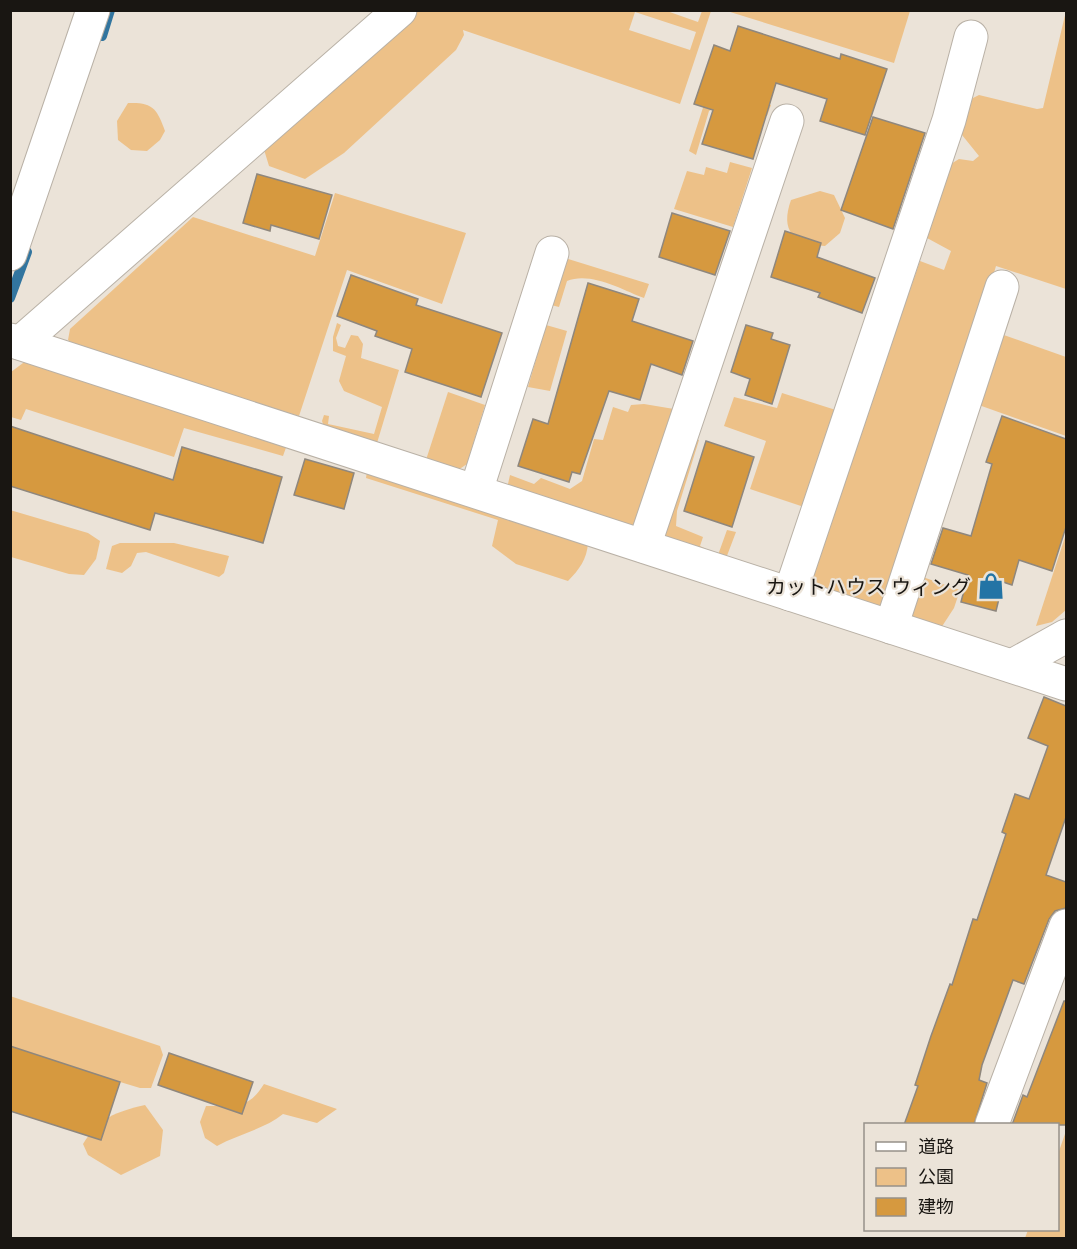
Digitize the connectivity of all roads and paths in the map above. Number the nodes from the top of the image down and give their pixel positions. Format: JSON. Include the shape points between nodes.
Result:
{"nodes":[{"id":1,"x":93,"y":10,"type":"edge"},
{"id":2,"x":400,"y":10,"type":"edge"},
{"id":3,"x":971,"y":38,"type":"dead end"},
{"id":4,"x":787,"y":121,"type":"dead end"},
{"id":5,"x":552,"y":253,"type":"dead end"},
{"id":6,"x":10,"y":254,"type":"edge"},
{"id":7,"x":1002,"y":287,"type":"dead end"},
{"id":8,"x":15,"y":341,"type":"edge"},
{"id":9,"x":477,"y":491,"type":"junction"},
{"id":10,"x":644,"y":546,"type":"junction"},
{"id":11,"x":790,"y":594,"type":"junction"},
{"id":12,"x":891,"y":627,"type":"junction"},
{"id":13,"x":1066,"y":636,"type":"edge"},
{"id":14,"x":1012,"y":666,"type":"junction"},
{"id":15,"x":1066,"y":684,"type":"edge"},
{"id":16,"x":1066,"y":926,"type":"edge"},
{"id":17,"x":993,"y":1123,"type":"edge"}],
"edges":[{"from":1,"to":6,"type":"street"},
{"from":2,"to":8,"type":"street"},
{"from":3,"to":11,"type":"street","via":[[949,120]]},
{"from":4,"to":10,"type":"street"},
{"from":5,"to":9,"type":"street"},
{"from":7,"to":12,"type":"street"},
{"from":8,"to":9,"type":"street"},
{"from":9,"to":10,"type":"street"},
{"from":10,"to":11,"type":"street"},
{"from":11,"to":12,"type":"street"},
{"from":12,"to":14,"type":"street"},
{"from":13,"to":14,"type":"street"},
{"from":14,"to":15,"type":"street"},
{"from":16,"to":17,"type":"street"}]}
